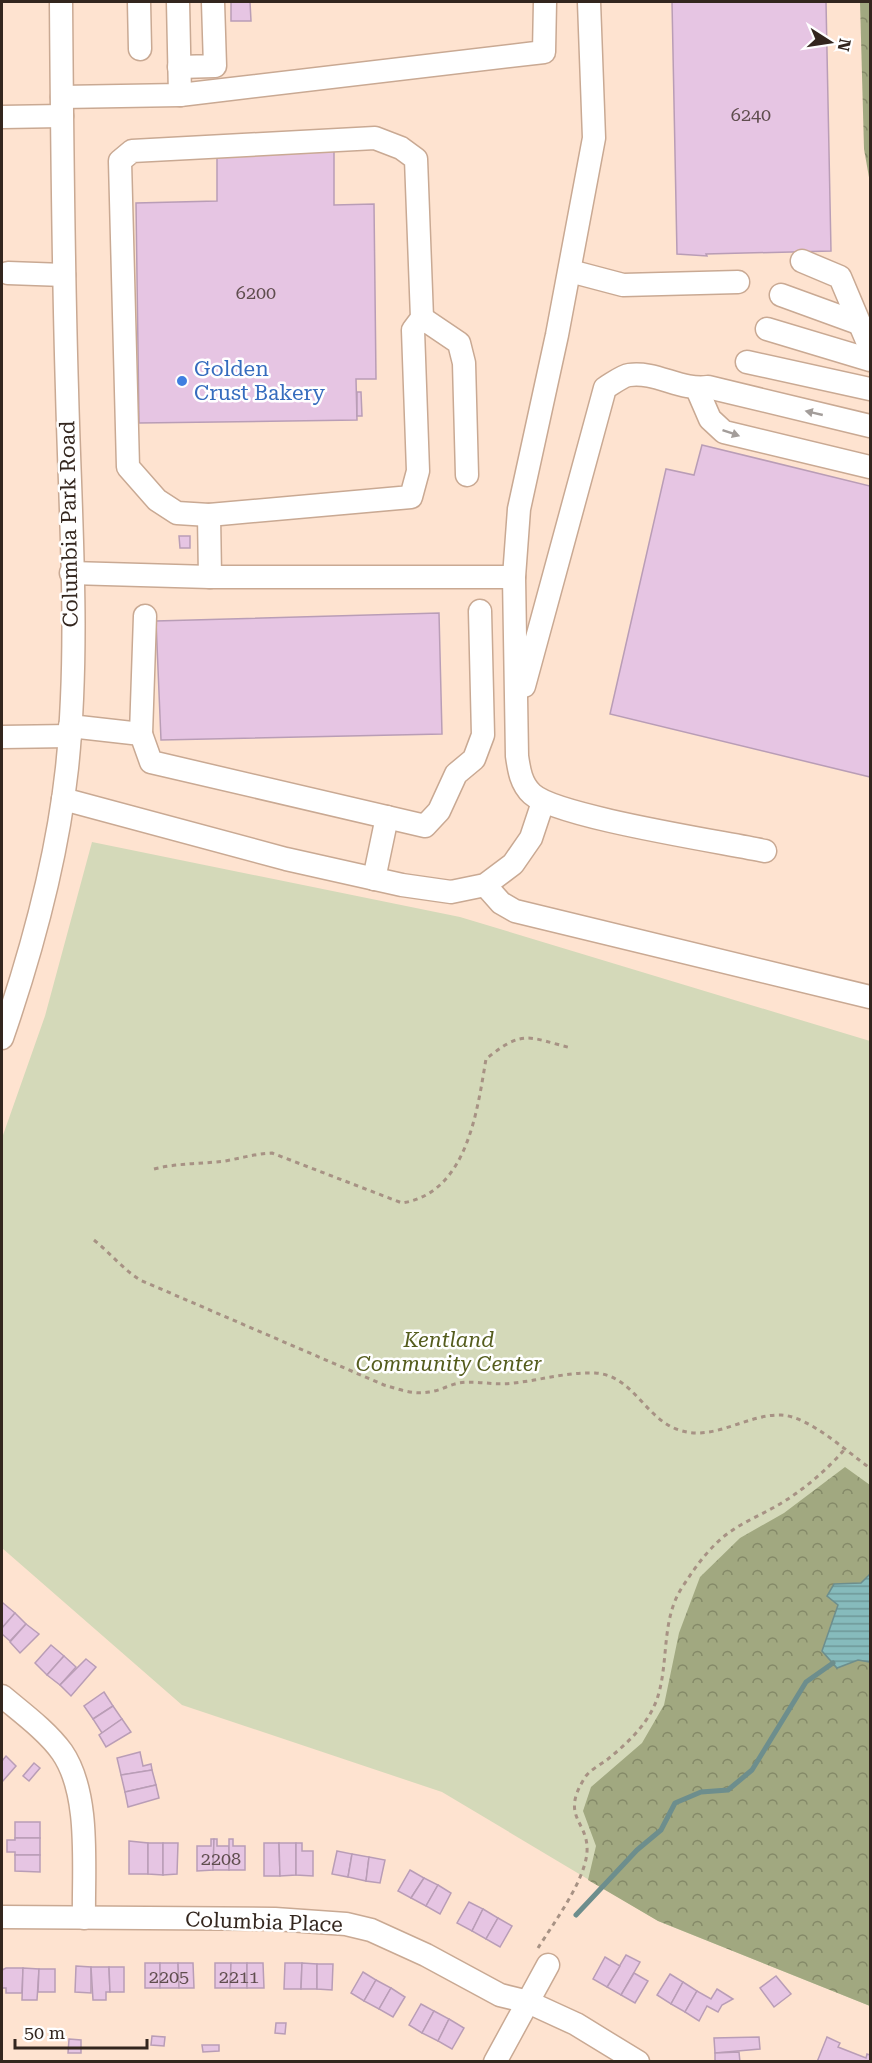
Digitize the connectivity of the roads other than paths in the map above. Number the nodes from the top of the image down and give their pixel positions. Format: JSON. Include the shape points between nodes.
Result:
{"nodes":[{"id":1,"x":61,"y":2,"type":"edge"},
{"id":2,"x":139,"y":2,"type":"edge"},
{"id":3,"x":178,"y":2,"type":"edge"},
{"id":4,"x":213,"y":2,"type":"edge"},
{"id":5,"x":545,"y":2,"type":"edge"},
{"id":6,"x":589,"y":2,"type":"edge"},
{"id":7,"x":140,"y":49,"type":"dead end"},
{"id":8,"x":179,"y":67,"type":"junction"},
{"id":9,"x":180,"y":95,"type":"junction"},
{"id":10,"x":62,"y":106,"type":"junction"},
{"id":11,"x":2,"y":117,"type":"edge"},
{"id":12,"x":802,"y":261,"type":"dead end"},
{"id":13,"x":570,"y":271,"type":"junction"},
{"id":14,"x":8,"y":273,"type":"dead end"},
{"id":15,"x":64,"y":275,"type":"junction"},
{"id":16,"x":738,"y":282,"type":"dead end"},
{"id":17,"x":781,"y":295,"type":"dead end"},
{"id":18,"x":422,"y":318,"type":"junction"},
{"id":19,"x":858,"y":323,"type":"junction"},
{"id":20,"x":767,"y":329,"type":"dead end"},
{"id":21,"x":870,"y":348,"type":"edge"},
{"id":22,"x":870,"y":360,"type":"edge"},
{"id":23,"x":747,"y":362,"type":"dead end"},
{"id":24,"x":697,"y":389,"type":"junction"},
{"id":25,"x":870,"y":389,"type":"edge"},
{"id":26,"x":870,"y":426,"type":"edge"},
{"id":27,"x":870,"y":467,"type":"edge"},
{"id":28,"x":467,"y":474,"type":"dead end"},
{"id":29,"x":209,"y":515,"type":"junction"},
{"id":30,"x":71,"y":573,"type":"junction"},
{"id":31,"x":210,"y":577,"type":"junction"},
{"id":32,"x":514,"y":577,"type":"junction"},
{"id":33,"x":480,"y":612,"type":"dead end"},
{"id":34,"x":145,"y":616,"type":"dead end"},
{"id":35,"x":516,"y":713,"type":"junction"},
{"id":36,"x":70,"y":731,"type":"junction"},
{"id":37,"x":141,"y":734,"type":"junction"},
{"id":38,"x":2,"y":737,"type":"edge"},
{"id":39,"x":63,"y":799,"type":"junction"},
{"id":40,"x":543,"y":802,"type":"junction"},
{"id":41,"x":387,"y":817,"type":"junction"},
{"id":42,"x":765,"y":851,"type":"dead end"},
{"id":43,"x":374,"y":879,"type":"junction"},
{"id":44,"x":485,"y":885,"type":"junction"},
{"id":45,"x":870,"y":997,"type":"edge"},
{"id":46,"x":2,"y":1038,"type":"edge"},
{"id":47,"x":2,"y":1696,"type":"edge"},
{"id":48,"x":2,"y":1917,"type":"edge"},
{"id":49,"x":84,"y":1918,"type":"junction"},
{"id":50,"x":548,"y":1965,"type":"road end"},
{"id":51,"x":528,"y":2002,"type":"junction"},
{"id":52,"x":495,"y":2061,"type":"edge"},
{"id":53,"x":638,"y":2061,"type":"edge"}],
"edges":[{"from":1,"to":10,"type":"street","name":"Columbia Park Road"},
{"from":2,"to":7,"type":"street"},
{"from":3,"to":8,"type":"street"},
{"from":4,"to":8,"type":"street","via":[[215,66]]},
{"from":5,"to":9,"type":"street","via":[[544,52]]},
{"from":6,"to":13,"type":"street","via":[[594,138]]},
{"from":8,"to":9,"type":"street"},
{"from":9,"to":10,"type":"street"},
{"from":10,"to":11,"type":"street"},
{"from":10,"to":15,"type":"street","name":"Columbia Park Road"},
{"from":12,"to":19,"type":"street","via":[[840,277]]},
{"from":13,"to":16,"type":"street","via":[[623,285]]},
{"from":13,"to":32,"type":"street","via":[[519,509]]},
{"from":14,"to":15,"type":"street"},
{"from":15,"to":30,"type":"street","name":"Columbia Park Road"},
{"from":17,"to":19,"type":"street"},
{"from":18,"to":28,"type":"street","via":[[459,343],[464,363]]},
{"from":18,"to":29,"type":"street","via":[[414,330],[418,471],[411,497]]},
{"from":18,"to":29,"type":"street","via":[[416,159],[401,148],[375,138],[132,151],[120,161],[128,467],[157,500],[177,513]]},
{"from":19,"to":21,"type":"street"},
{"from":20,"to":22,"type":"street"},
{"from":23,"to":25,"type":"street"},
{"from":26,"to":24,"type":"street","one_way":true,"via":[[708,387]]},
{"from":24,"to":27,"type":"street","one_way":true,"via":[[710,419],[724,432]]},
{"from":24,"to":35,"type":"street","via":[[658,378],[628,375],[605,388]]},
{"from":29,"to":31,"type":"street"},
{"from":30,"to":31,"type":"street"},
{"from":30,"to":36,"type":"street","name":"Columbia Park Road"},
{"from":31,"to":32,"type":"street"},
{"from":32,"to":35,"type":"street"},
{"from":33,"to":41,"type":"street","via":[[483,735],[474,759],[456,774],[439,811],[425,826]]},
{"from":34,"to":37,"type":"street"},
{"from":35,"to":40,"type":"street","via":[[521,778],[531,794]]},
{"from":36,"to":37,"type":"street"},
{"from":36,"to":38,"type":"street"},
{"from":36,"to":39,"type":"street","name":"Columbia Park Road"},
{"from":37,"to":41,"type":"street","via":[[151,762]]},
{"from":39,"to":43,"type":"street"},
{"from":39,"to":46,"type":"street","name":"Columbia Park Road","via":[[42,902]]},
{"from":40,"to":42,"type":"street","via":[[600,818]]},
{"from":40,"to":44,"type":"street","via":[[531,838],[513,864]]},
{"from":41,"to":43,"type":"street"},
{"from":43,"to":44,"type":"street","via":[[451,892]]},
{"from":44,"to":45,"type":"street","via":[[501,903],[515,911]]},
{"from":47,"to":49,"type":"street","via":[[60,1750],[72,1772],[81,1806]]},
{"from":48,"to":49,"type":"street","name":"Columbia Place"},
{"from":49,"to":51,"type":"street","name":"Columbia Place","via":[[345,1923],[371,1930],[426,1955],[500,1995]]},
{"from":50,"to":51,"type":"street"},
{"from":51,"to":52,"type":"street"},
{"from":51,"to":53,"type":"street","name":"Columbia Place"}]}
